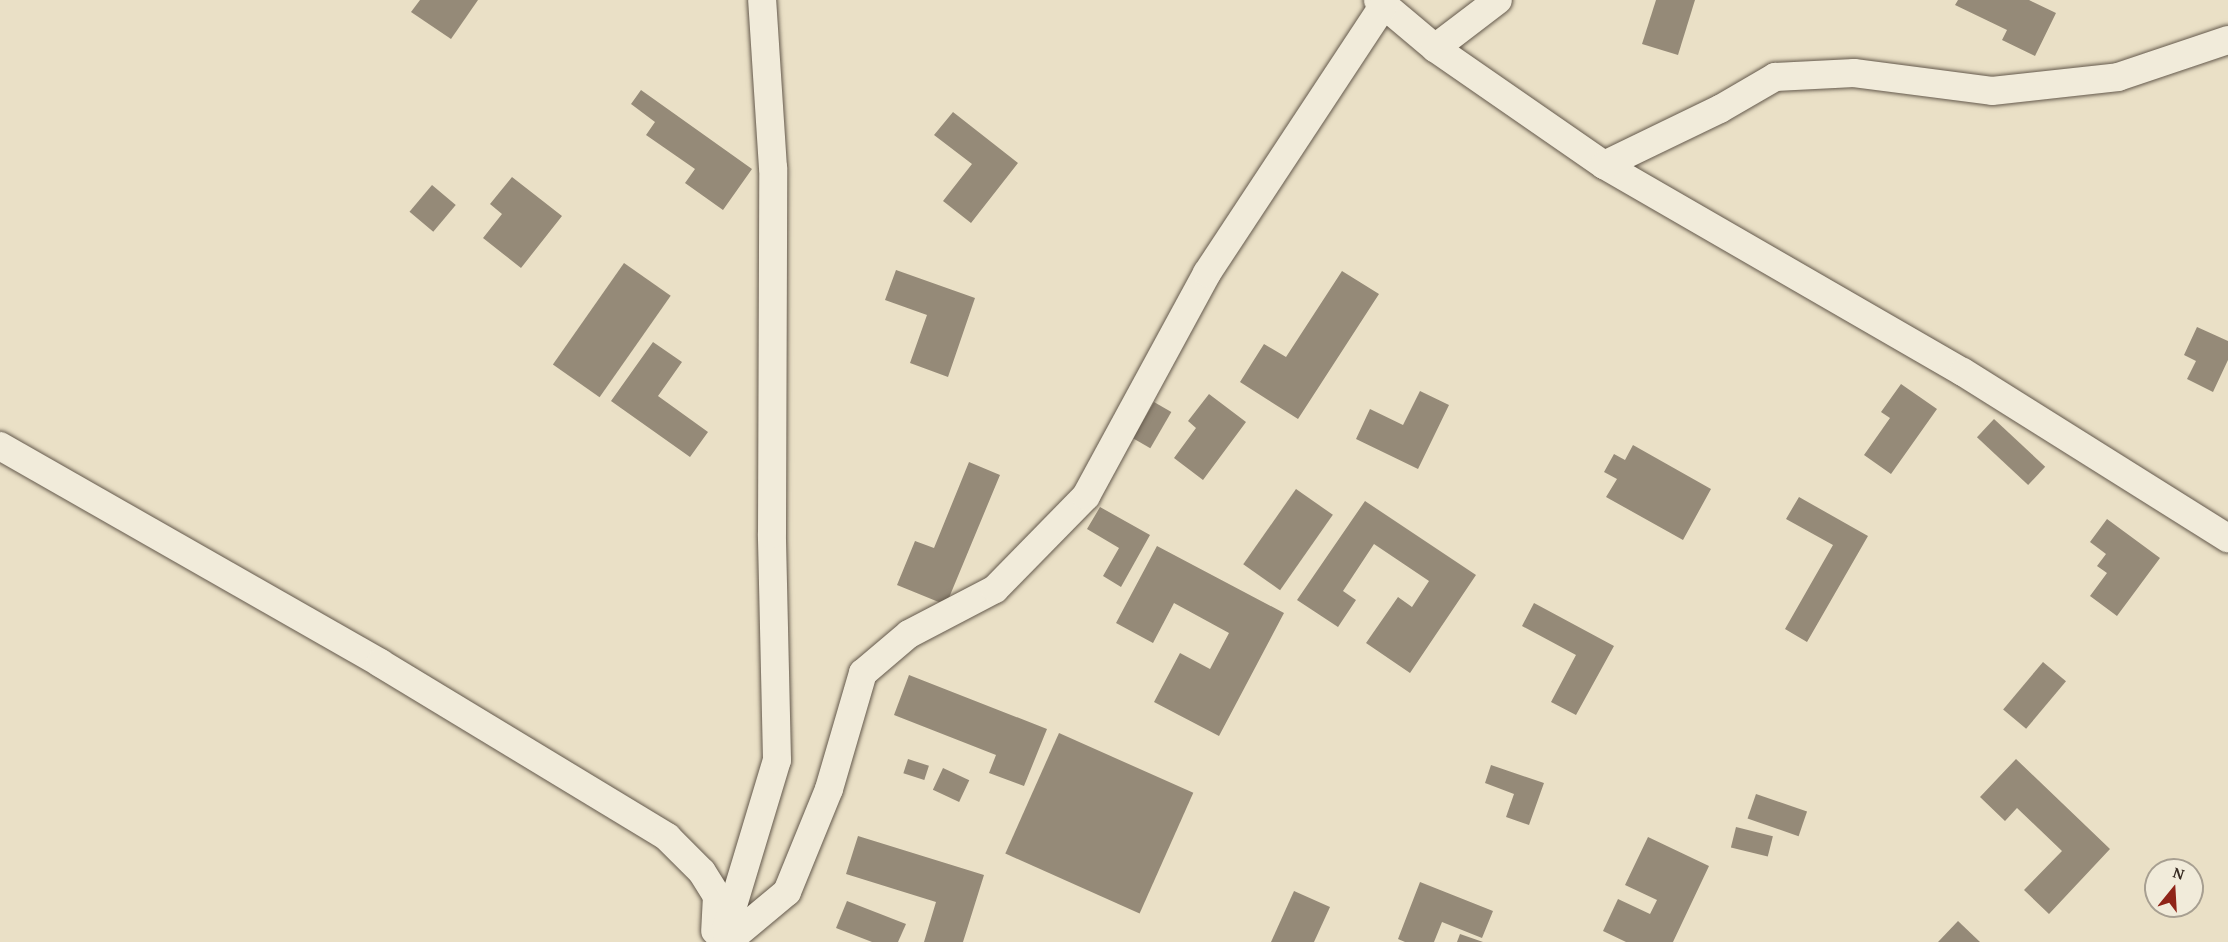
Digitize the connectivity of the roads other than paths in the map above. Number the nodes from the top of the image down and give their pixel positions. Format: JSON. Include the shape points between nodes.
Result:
{"nodes":[{"id":1,"x":762,"y":0,"type":"edge"},
{"id":2,"x":1498,"y":0,"type":"edge"},
{"id":3,"x":1381,"y":3,"type":"edge"},
{"id":4,"x":2228,"y":40,"type":"edge"},
{"id":5,"x":1435,"y":48,"type":"junction"},
{"id":6,"x":1604,"y":165,"type":"junction"},
{"id":7,"x":0,"y":446,"type":"edge"},
{"id":8,"x":2228,"y":538,"type":"edge"},
{"id":9,"x":714,"y":942,"type":"edge"},
{"id":10,"x":722,"y":942,"type":"edge"},
{"id":11,"x":727,"y":942,"type":"edge"}],
"edges":[{"from":1,"to":10,"type":"street","via":[[773,168],[772,534],[777,760]]},
{"from":2,"to":5,"type":"street"},
{"from":3,"to":5,"type":"street"},
{"from":3,"to":11,"type":"street","via":[[1207,273],[1086,496],[995,590],[909,634],[863,673],[829,789],[787,892]]},
{"from":4,"to":6,"type":"street","via":[[2118,77],[1992,92],[1854,74],[1775,77],[1720,109]]},
{"from":5,"to":6,"type":"street"},
{"from":6,"to":8,"type":"street","via":[[1963,372]]},
{"from":7,"to":9,"type":"street","via":[[381,663],[668,837],[702,872],[717,896]]}]}
